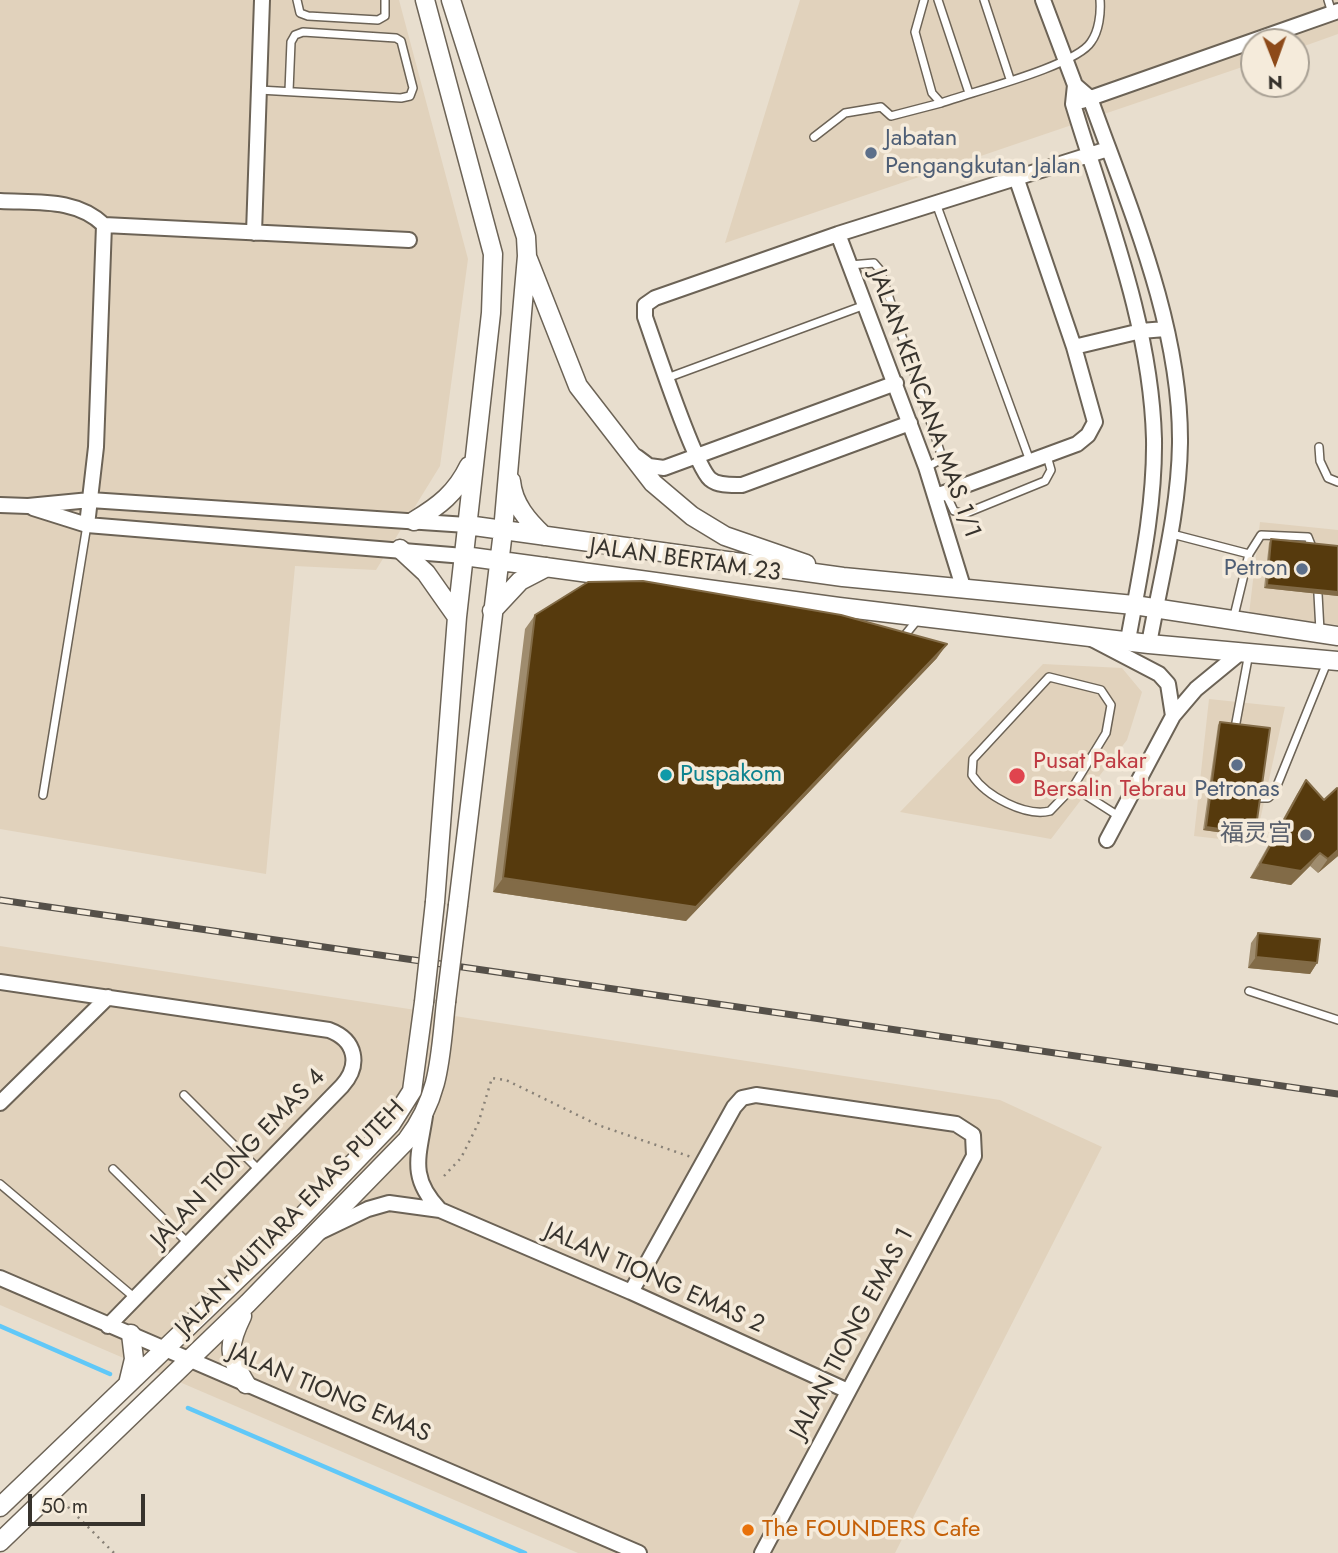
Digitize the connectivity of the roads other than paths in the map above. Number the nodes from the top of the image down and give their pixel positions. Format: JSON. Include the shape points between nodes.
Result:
{"nodes":[{"id":1,"x":262,"y":0,"type":"edge"},
{"id":2,"x":298,"y":0,"type":"edge"},
{"id":3,"x":385,"y":0,"type":"edge"},
{"id":4,"x":425,"y":0,"type":"edge"},
{"id":5,"x":451,"y":0,"type":"edge"},
{"id":6,"x":924,"y":0,"type":"edge"},
{"id":7,"x":938,"y":0,"type":"edge"},
{"id":8,"x":984,"y":0,"type":"edge"},
{"id":9,"x":1043,"y":0,"type":"edge"},
{"id":10,"x":1100,"y":0,"type":"edge"},
{"id":11,"x":1333,"y":8,"type":"edge"},
{"id":12,"x":1066,"y":62,"type":"junction"},
{"id":13,"x":1010,"y":79,"type":"junction"},
{"id":14,"x":1075,"y":85,"type":"junction"},
{"id":15,"x":259,"y":90,"type":"junction"},
{"id":16,"x":289,"y":92,"type":"junction"},
{"id":17,"x":969,"y":93,"type":"junction"},
{"id":18,"x":1090,"y":98,"type":"junction"},
{"id":19,"x":941,"y":103,"type":"junction"},
{"id":20,"x":1073,"y":104,"type":"junction"},
{"id":21,"x":814,"y":137,"type":"dead end"},
{"id":22,"x":1108,"y":149,"type":"junction"},
{"id":23,"x":1088,"y":155,"type":"junction"},
{"id":24,"x":1017,"y":180,"type":"junction"},
{"id":25,"x":0,"y":201,"type":"edge"},
{"id":26,"x":937,"y":206,"type":"junction"},
{"id":27,"x":104,"y":225,"type":"junction"},
{"id":28,"x":254,"y":233,"type":"junction"},
{"id":29,"x":838,"y":234,"type":"junction"},
{"id":30,"x":408,"y":240,"type":"dead end"},
{"id":31,"x":527,"y":256,"type":"junction"},
{"id":32,"x":850,"y":265,"type":"junction"},
{"id":33,"x":866,"y":305,"type":"junction"},
{"id":34,"x":1165,"y":329,"type":"junction"},
{"id":35,"x":1141,"y":331,"type":"junction"},
{"id":36,"x":1074,"y":347,"type":"junction"},
{"id":37,"x":667,"y":378,"type":"junction"},
{"id":38,"x":896,"y":383,"type":"junction"},
{"id":39,"x":910,"y":423,"type":"junction"},
{"id":40,"x":619,"y":443,"type":"junction"},
{"id":41,"x":1320,"y":447,"type":"dead end"},
{"id":42,"x":1047,"y":455,"type":"junction"},
{"id":43,"x":474,"y":456,"type":"junction"},
{"id":44,"x":697,"y":456,"type":"junction"},
{"id":45,"x":509,"y":460,"type":"junction"},
{"id":46,"x":1030,"y":461,"type":"junction"},
{"id":47,"x":926,"y":467,"type":"junction"},
{"id":48,"x":1338,"y":482,"type":"edge"},
{"id":49,"x":941,"y":494,"type":"junction"},
{"id":50,"x":90,"y":500,"type":"junction"},
{"id":51,"x":0,"y":505,"type":"edge"},
{"id":52,"x":28,"y":506,"type":"junction"},
{"id":53,"x":414,"y":521,"type":"junction"},
{"id":54,"x":87,"y":525,"type":"junction"},
{"id":55,"x":467,"y":525,"type":"junction"},
{"id":56,"x":503,"y":531,"type":"junction"},
{"id":57,"x":1172,"y":534,"type":"junction"},
{"id":58,"x":544,"y":536,"type":"junction"},
{"id":59,"x":1312,"y":547,"type":"edge"},
{"id":60,"x":400,"y":549,"type":"junction"},
{"id":61,"x":1249,"y":555,"type":"junction"},
{"id":62,"x":464,"y":556,"type":"junction"},
{"id":63,"x":499,"y":560,"type":"junction"},
{"id":64,"x":547,"y":567,"type":"junction"},
{"id":65,"x":843,"y":577,"type":"junction"},
{"id":66,"x":964,"y":590,"type":"junction"},
{"id":67,"x":1318,"y":594,"type":"edge"},
{"id":68,"x":1135,"y":605,"type":"junction"},
{"id":69,"x":1155,"y":609,"type":"junction"},
{"id":70,"x":492,"y":611,"type":"junction"},
{"id":71,"x":920,"y":616,"type":"junction"},
{"id":72,"x":457,"y":617,"type":"junction"},
{"id":73,"x":1233,"y":621,"type":"junction"},
{"id":74,"x":1329,"y":635,"type":"edge"},
{"id":75,"x":1087,"y":636,"type":"junction"},
{"id":76,"x":1128,"y":640,"type":"junction"},
{"id":77,"x":1149,"y":643,"type":"junction"},
{"id":78,"x":892,"y":651,"type":"edge"},
{"id":79,"x":1245,"y":652,"type":"junction"},
{"id":80,"x":1333,"y":660,"type":"edge"},
{"id":81,"x":1173,"y":716,"type":"junction"},
{"id":82,"x":1235,"y":728,"type":"edge"},
{"id":83,"x":1073,"y":787,"type":"junction"},
{"id":84,"x":43,"y":795,"type":"dead end"},
{"id":85,"x":1258,"y":798,"type":"edge"},
{"id":86,"x":1121,"y":817,"type":"junction"},
{"id":87,"x":1107,"y":840,"type":"dead end"},
{"id":88,"x":0,"y":982,"type":"edge"},
{"id":89,"x":1249,"y":990,"type":"dead end"},
{"id":90,"x":108,"y":998,"type":"junction"},
{"id":91,"x":1338,"y":1020,"type":"edge"},
{"id":92,"x":184,"y":1095,"type":"dead end"},
{"id":93,"x":0,"y":1103,"type":"edge"},
{"id":94,"x":425,"y":1115,"type":"junction"},
{"id":95,"x":113,"y":1169,"type":"dead end"},
{"id":96,"x":258,"y":1169,"type":"junction"},
{"id":97,"x":0,"y":1184,"type":"edge"},
{"id":98,"x":440,"y":1210,"type":"junction"},
{"id":99,"x":316,"y":1234,"type":"junction"},
{"id":100,"x":188,"y":1243,"type":"junction"},
{"id":101,"x":0,"y":1278,"type":"edge"},
{"id":102,"x":631,"y":1292,"type":"junction"},
{"id":103,"x":135,"y":1299,"type":"junction"},
{"id":104,"x":248,"y":1303,"type":"junction"},
{"id":105,"x":108,"y":1326,"type":"junction"},
{"id":106,"x":131,"y":1334,"type":"junction"},
{"id":107,"x":165,"y":1349,"type":"junction"},
{"id":108,"x":191,"y":1360,"type":"junction"},
{"id":109,"x":128,"y":1384,"type":"junction"},
{"id":110,"x":246,"y":1384,"type":"junction"},
{"id":111,"x":848,"y":1391,"type":"junction"},
{"id":112,"x":0,"y":1507,"type":"edge"},
{"id":113,"x":0,"y":1542,"type":"edge"},
{"id":114,"x":639,"y":1553,"type":"edge"},
{"id":115,"x":762,"y":1553,"type":"edge"}],
"edges":[{"from":1,"to":15,"type":"street"},
{"from":2,"to":3,"type":"lane","via":[[300,13],[308,16],[378,20],[385,16]]},
{"from":4,"to":43,"type":"street","via":[[493,254],[491,313]]},
{"from":5,"to":31,"type":"street","via":[[526,237]]},
{"from":6,"to":19,"type":"lane","via":[[915,32],[932,93]]},
{"from":7,"to":17,"type":"lane"},
{"from":8,"to":13,"type":"lane"},
{"from":9,"to":12,"type":"street"},
{"from":10,"to":12,"type":"lane","via":[[1091,43]]},
{"from":11,"to":18,"type":"street"},
{"from":12,"to":13,"type":"lane"},
{"from":12,"to":14,"type":"street"},
{"from":13,"to":17,"type":"lane"},
{"from":14,"to":18,"type":"street"},
{"from":14,"to":20,"type":"street"},
{"from":15,"to":16,"type":"lane"},
{"from":15,"to":28,"type":"street"},
{"from":16,"to":16,"type":"lane","via":[[401,98],[410,96],[413,88],[396,37],[303,32],[291,42]]},
{"from":17,"to":19,"type":"lane"},
{"from":18,"to":20,"type":"street"},
{"from":18,"to":22,"type":"street"},
{"from":19,"to":21,"type":"lane","via":[[891,116],[881,107],[845,113]]},
{"from":20,"to":23,"type":"street"},
{"from":22,"to":23,"type":"street"},
{"from":22,"to":34,"type":"street"},
{"from":23,"to":24,"type":"street"},
{"from":23,"to":35,"type":"street"},
{"from":24,"to":26,"type":"street"},
{"from":24,"to":36,"type":"street"},
{"from":25,"to":27,"type":"street","via":[[71,205],[91,212]]},
{"from":26,"to":29,"type":"street"},
{"from":26,"to":46,"type":"lane"},
{"from":27,"to":28,"type":"street"},
{"from":27,"to":50,"type":"street"},
{"from":28,"to":30,"type":"street"},
{"from":29,"to":32,"type":"street","name":"JALAN KENCANA MAS 1/1"},
{"from":29,"to":37,"type":"street","via":[[645,305]]},
{"from":31,"to":40,"type":"street","via":[[573,377]]},
{"from":31,"to":45,"type":"street"},
{"from":32,"to":33,"type":"street","name":"JALAN KENCANA MAS 1/1"},
{"from":32,"to":47,"type":"lane","via":[[874,263],[880,270],[940,451],[937,463]]},
{"from":33,"to":37,"type":"lane"},
{"from":33,"to":38,"type":"street","name":"JALAN KENCANA MAS 1/1"},
{"from":34,"to":35,"type":"street"},
{"from":34,"to":57,"type":"street","via":[[1179,407]]},
{"from":35,"to":36,"type":"street"},
{"from":35,"to":68,"type":"street","via":[[1152,408],[1153,477]]},
{"from":36,"to":42,"type":"street","via":[[1095,422],[1077,444]]},
{"from":37,"to":44,"type":"street"},
{"from":38,"to":39,"type":"street","name":"JALAN KENCANA MAS 1/1"},
{"from":38,"to":44,"type":"street"},
{"from":39,"to":44,"type":"street","via":[[742,485],[710,479]]},
{"from":39,"to":47,"type":"street","name":"JALAN KENCANA MAS 1/1"},
{"from":40,"to":44,"type":"street","via":[[656,468]]},
{"from":40,"to":65,"type":"street","via":[[653,483],[703,523],[725,536]]},
{"from":41,"to":48,"type":"lane","via":[[1328,478]]},
{"from":42,"to":46,"type":"street"},
{"from":42,"to":49,"type":"lane","via":[[1051,470],[1045,481],[964,514],[954,512]]},
{"from":43,"to":53,"type":"street","via":[[445,502]]},
{"from":43,"to":55,"type":"street"},
{"from":45,"to":56,"type":"street"},
{"from":45,"to":58,"type":"street","via":[[512,494],[527,520]]},
{"from":46,"to":49,"type":"street"},
{"from":47,"to":49,"type":"street","name":"JALAN KENCANA MAS 1/1"},
{"from":49,"to":66,"type":"street","name":"JALAN KENCANA MAS 1/1"},
{"from":50,"to":52,"type":"street","name":"JALAN BERTAM 23"},
{"from":50,"to":53,"type":"street","name":"JALAN BERTAM 23"},
{"from":50,"to":54,"type":"street"},
{"from":51,"to":52,"type":"street","name":"JALAN BERTAM 23"},
{"from":52,"to":54,"type":"street","name":"JALAN BERTAM 23"},
{"from":53,"to":55,"type":"street","name":"JALAN BERTAM 23"},
{"from":54,"to":60,"type":"street","name":"JALAN BERTAM 23"},
{"from":54,"to":84,"type":"lane"},
{"from":55,"to":56,"type":"street","name":"JALAN BERTAM 23"},
{"from":55,"to":62,"type":"street","name":"JALAN MUTIARA EMAS PUTEH"},
{"from":56,"to":58,"type":"street","name":"JALAN BERTAM 23"},
{"from":56,"to":63,"type":"street","name":"JALAN MUTIARA EMAS PUTEH"},
{"from":57,"to":61,"type":"lane"},
{"from":57,"to":69,"type":"street"},
{"from":58,"to":65,"type":"street","name":"JALAN BERTAM 23"},
{"from":59,"to":61,"type":"lane","via":[[1308,537],[1266,533]]},
{"from":60,"to":62,"type":"street","name":"JALAN BERTAM 23"},
{"from":60,"to":72,"type":"street","via":[[426,573]]},
{"from":61,"to":73,"type":"lane"},
{"from":62,"to":63,"type":"street","name":"JALAN BERTAM 23"},
{"from":62,"to":72,"type":"street","name":"JALAN MUTIARA EMAS PUTEH"},
{"from":63,"to":64,"type":"street","name":"JALAN BERTAM 23"},
{"from":63,"to":70,"type":"street","name":"JALAN MUTIARA EMAS PUTEH"},
{"from":64,"to":70,"type":"street","via":[[520,581]]},
{"from":64,"to":71,"type":"street","name":"JALAN BERTAM 23","via":[[869,615]]},
{"from":65,"to":66,"type":"street","name":"JALAN BERTAM 23"},
{"from":66,"to":68,"type":"street","name":"JALAN BERTAM 23"},
{"from":67,"to":74,"type":"lane"},
{"from":68,"to":69,"type":"street","name":"JALAN BERTAM 23"},
{"from":68,"to":76,"type":"street"},
{"from":69,"to":73,"type":"street","name":"JALAN BERTAM 23"},
{"from":69,"to":77,"type":"street"},
{"from":70,"to":94,"type":"street","name":"JALAN MUTIARA EMAS PUTEH","bridge":true,"via":[[438,1075]]},
{"from":71,"to":75,"type":"street","name":"JALAN BERTAM 23"},
{"from":71,"to":78,"type":"lane"},
{"from":72,"to":107,"type":"street","name":"JALAN MUTIARA EMAS PUTEH","bridge":true,"via":[[435,902],[416,1074],[404,1108],[293,1226]]},
{"from":73,"to":74,"type":"street","name":"JALAN BERTAM 23"},
{"from":75,"to":76,"type":"street","name":"JALAN BERTAM 23"},
{"from":75,"to":81,"type":"street","via":[[1159,674],[1168,684]]},
{"from":76,"to":77,"type":"street","name":"JALAN BERTAM 23"},
{"from":77,"to":79,"type":"street","name":"JALAN BERTAM 23"},
{"from":79,"to":80,"type":"street","name":"JALAN BERTAM 23"},
{"from":79,"to":81,"type":"street","via":[[1196,689]]},
{"from":79,"to":82,"type":"lane"},
{"from":80,"to":85,"type":"lane","via":[[1274,793]]},
{"from":81,"to":86,"type":"street"},
{"from":83,"to":83,"type":"lane","via":[[1107,733],[1111,705],[1101,691],[1049,677],[973,759],[972,775],[992,793],[1031,813],[1050,811]]},
{"from":83,"to":86,"type":"lane"},
{"from":86,"to":87,"type":"street"},
{"from":88,"to":90,"type":"street","name":"JALAN TIONG EMAS 4"},
{"from":89,"to":91,"type":"lane"},
{"from":90,"to":93,"type":"street"},
{"from":90,"to":96,"type":"street","name":"JALAN TIONG EMAS 4","via":[[329,1030],[348,1042],[355,1060],[350,1077]]},
{"from":92,"to":96,"type":"lane"},
{"from":94,"to":98,"type":"street","name":"JALAN TIONG EMAS 2","via":[[417,1164],[419,1182]]},
{"from":94,"to":99,"type":"street","name":"JALAN MUTIARA EMAS PUTEH","via":[[407,1140]]},
{"from":95,"to":100,"type":"lane"},
{"from":96,"to":100,"type":"street","name":"JALAN TIONG EMAS 4"},
{"from":97,"to":103,"type":"lane"},
{"from":98,"to":99,"type":"street","name":"JALAN TIONG EMAS 2","via":[[389,1203]]},
{"from":98,"to":102,"type":"street","name":"JALAN TIONG EMAS 2"},
{"from":99,"to":104,"type":"street","name":"JALAN MUTIARA EMAS PUTEH"},
{"from":100,"to":103,"type":"street","name":"JALAN TIONG EMAS 4"},
{"from":101,"to":105,"type":"street","name":"JALAN TIONG EMAS"},
{"from":102,"to":111,"type":"street","name":"JALAN TIONG EMAS 2"},
{"from":102,"to":111,"type":"street","name":"JALAN TIONG EMAS 1","via":[[742,1098],[756,1095],[956,1124],[973,1135],[974,1156]]},
{"from":103,"to":105,"type":"street","name":"JALAN TIONG EMAS 4"},
{"from":104,"to":108,"type":"street","name":"JALAN MUTIARA EMAS PUTEH"},
{"from":104,"to":110,"type":"street","via":[[230,1349]]},
{"from":105,"to":106,"type":"street","name":"JALAN TIONG EMAS"},
{"from":106,"to":107,"type":"street","name":"JALAN TIONG EMAS"},
{"from":106,"to":109,"type":"street","via":[[135,1359]]},
{"from":107,"to":108,"type":"street","name":"JALAN TIONG EMAS"},
{"from":107,"to":109,"type":"street","name":"JALAN MUTIARA EMAS PUTEH"},
{"from":108,"to":110,"type":"street","name":"JALAN TIONG EMAS"},
{"from":108,"to":113,"type":"street","name":"JALAN MUTIARA EMAS PUTEH"},
{"from":109,"to":112,"type":"street","name":"JALAN MUTIARA EMAS PUTEH"},
{"from":110,"to":114,"type":"street","name":"JALAN TIONG EMAS"},
{"from":111,"to":115,"type":"street","name":"JALAN TIONG EMAS 1"}]}
